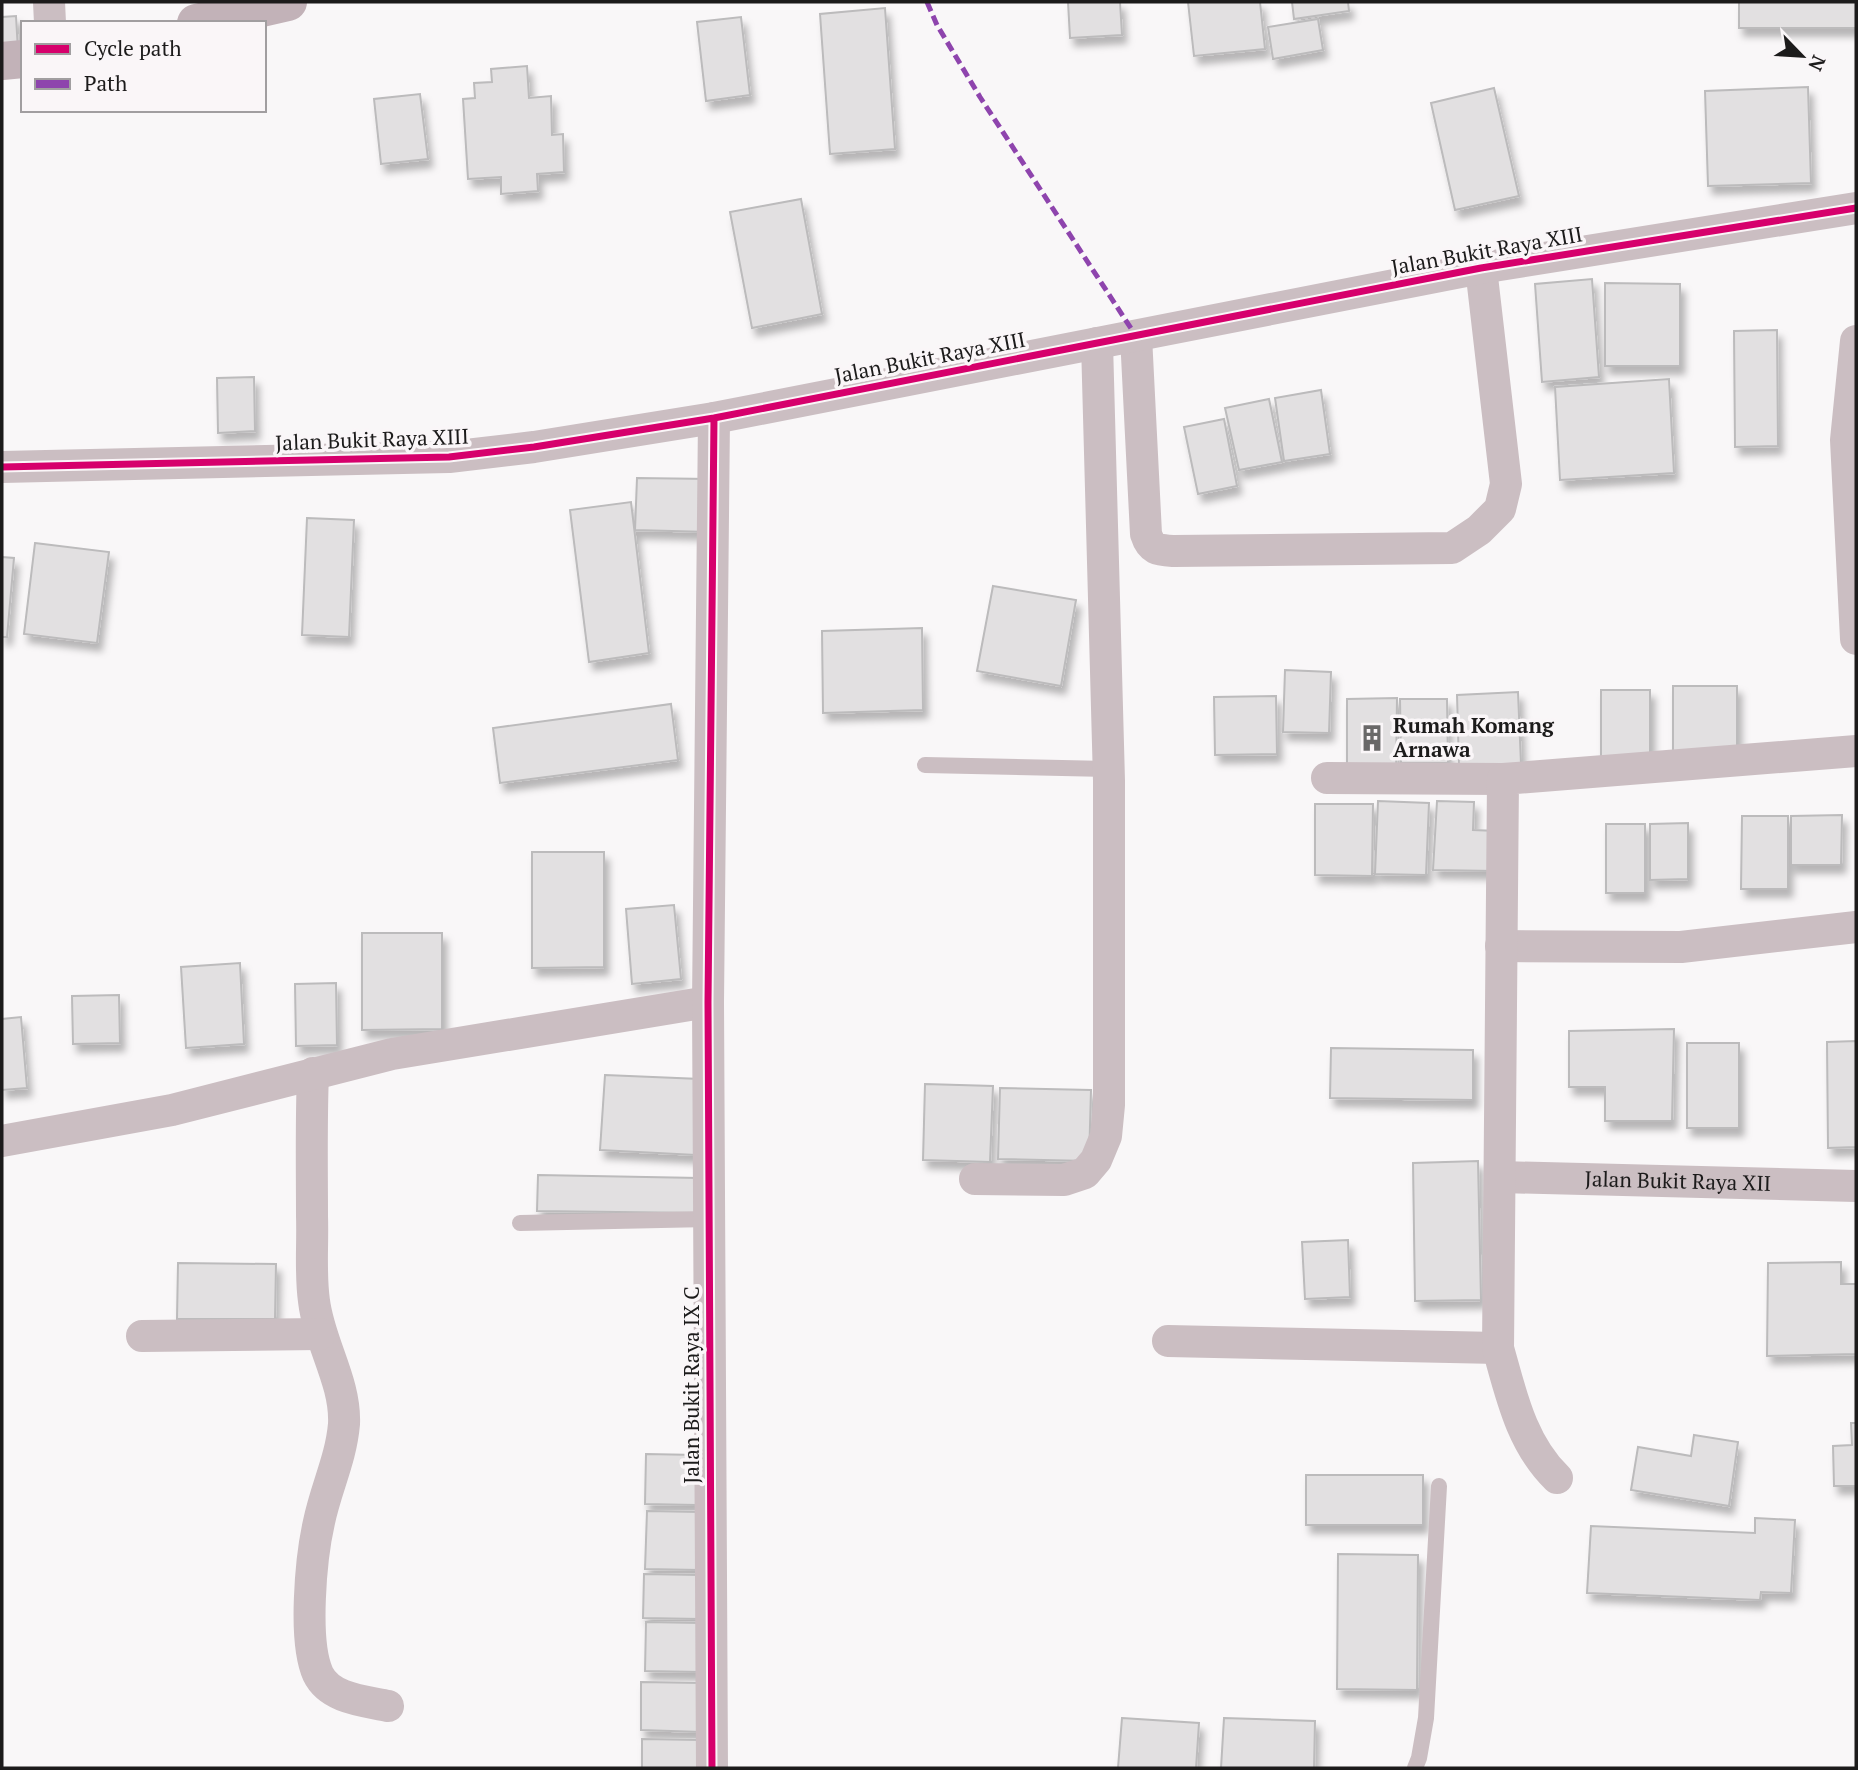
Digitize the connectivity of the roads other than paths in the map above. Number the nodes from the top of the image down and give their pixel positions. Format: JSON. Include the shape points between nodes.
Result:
{"nodes":[{"id":1,"x":49,"y":2,"type":"edge"},
{"id":2,"x":288,"y":2,"type":"edge"},
{"id":3,"x":50,"y":21,"type":"edge"},
{"id":4,"x":205,"y":21,"type":"edge"},
{"id":5,"x":21,"y":59,"type":"edge"},
{"id":6,"x":2,"y":61,"type":"edge"},
{"id":7,"x":1856,"y":208,"type":"edge"},
{"id":8,"x":1481,"y":268,"type":"junction"},
{"id":9,"x":1136,"y":335,"type":"junction"},
{"id":10,"x":1856,"y":341,"type":"edge"},
{"id":11,"x":1097,"y":343,"type":"junction"},
{"id":12,"x":714,"y":418,"type":"junction"},
{"id":13,"x":2,"y":467,"type":"edge"},
{"id":14,"x":1856,"y":639,"type":"edge"},
{"id":15,"x":1856,"y":751,"type":"edge"},
{"id":16,"x":925,"y":765,"type":"dead end"},
{"id":17,"x":1108,"y":769,"type":"junction"},
{"id":18,"x":1327,"y":778,"type":"dead end"},
{"id":19,"x":1503,"y":779,"type":"junction"},
{"id":20,"x":1856,"y":927,"type":"edge"},
{"id":21,"x":1501,"y":946,"type":"junction"},
{"id":22,"x":708,"y":1002,"type":"junction"},
{"id":23,"x":313,"y":1073,"type":"junction"},
{"id":24,"x":2,"y":1141,"type":"edge"},
{"id":25,"x":1501,"y":1177,"type":"junction"},
{"id":26,"x":975,"y":1179,"type":"dead end"},
{"id":27,"x":1856,"y":1186,"type":"edge"},
{"id":28,"x":708,"y":1219,"type":"junction"},
{"id":29,"x":520,"y":1223,"type":"dead end"},
{"id":30,"x":320,"y":1334,"type":"junction"},
{"id":31,"x":142,"y":1336,"type":"dead end"},
{"id":32,"x":1168,"y":1341,"type":"dead end"},
{"id":33,"x":1498,"y":1348,"type":"junction"},
{"id":34,"x":1557,"y":1478,"type":"dead end"},
{"id":35,"x":1439,"y":1486,"type":"dead end"},
{"id":36,"x":388,"y":1706,"type":"dead end"},
{"id":37,"x":712,"y":1768,"type":"edge"},
{"id":38,"x":1415,"y":1768,"type":"edge"}],
"edges":[{"from":1,"to":3,"type":"street"},
{"from":2,"to":4,"type":"street"},
{"from":5,"to":6,"type":"street"},
{"from":7,"to":8,"type":"street","name":"Jalan Bukit Raya XIII"},
{"from":8,"to":9,"type":"street","name":"Jalan Bukit Raya XIII"},
{"from":8,"to":9,"type":"street","via":[[1506,484],[1500,509],[1452,548],[1155,549],[1146,534]]},
{"from":9,"to":11,"type":"street","name":"Jalan Bukit Raya XIII"},
{"from":10,"to":14,"type":"street","via":[[1846,440]]},
{"from":11,"to":12,"type":"street","name":"Jalan Bukit Raya XIII"},
{"from":11,"to":17,"type":"street"},
{"from":12,"to":13,"type":"street","name":"Jalan Bukit Raya XIII","via":[[449,457]]},
{"from":12,"to":22,"type":"street","name":"Jalan Bukit Raya IX C"},
{"from":15,"to":19,"type":"street"},
{"from":16,"to":17,"type":"lane"},
{"from":17,"to":26,"type":"street","via":[[1106,1136],[1085,1173],[1064,1180]]},
{"from":18,"to":19,"type":"street"},
{"from":19,"to":21,"type":"street"},
{"from":20,"to":21,"type":"street","via":[[1681,947]]},
{"from":21,"to":25,"type":"street"},
{"from":22,"to":23,"type":"street","via":[[392,1054]]},
{"from":22,"to":28,"type":"street","name":"Jalan Bukit Raya IX C"},
{"from":23,"to":24,"type":"street","via":[[172,1110]]},
{"from":23,"to":30,"type":"street","via":[[312,1268]]},
{"from":25,"to":27,"type":"street","name":"Jalan Bukit Raya XII"},
{"from":25,"to":33,"type":"street"},
{"from":28,"to":29,"type":"lane"},
{"from":28,"to":37,"type":"street","name":"Jalan Bukit Raya IX C"},
{"from":30,"to":31,"type":"street"},
{"from":30,"to":36,"type":"street","via":[[340,1385],[344,1424],[319,1521],[311,1650],[319,1676],[330,1689]]},
{"from":32,"to":33,"type":"street"},
{"from":33,"to":34,"type":"street","via":[[1529,1442]]},
{"from":35,"to":38,"type":"lane","via":[[1426,1718]]}]}
